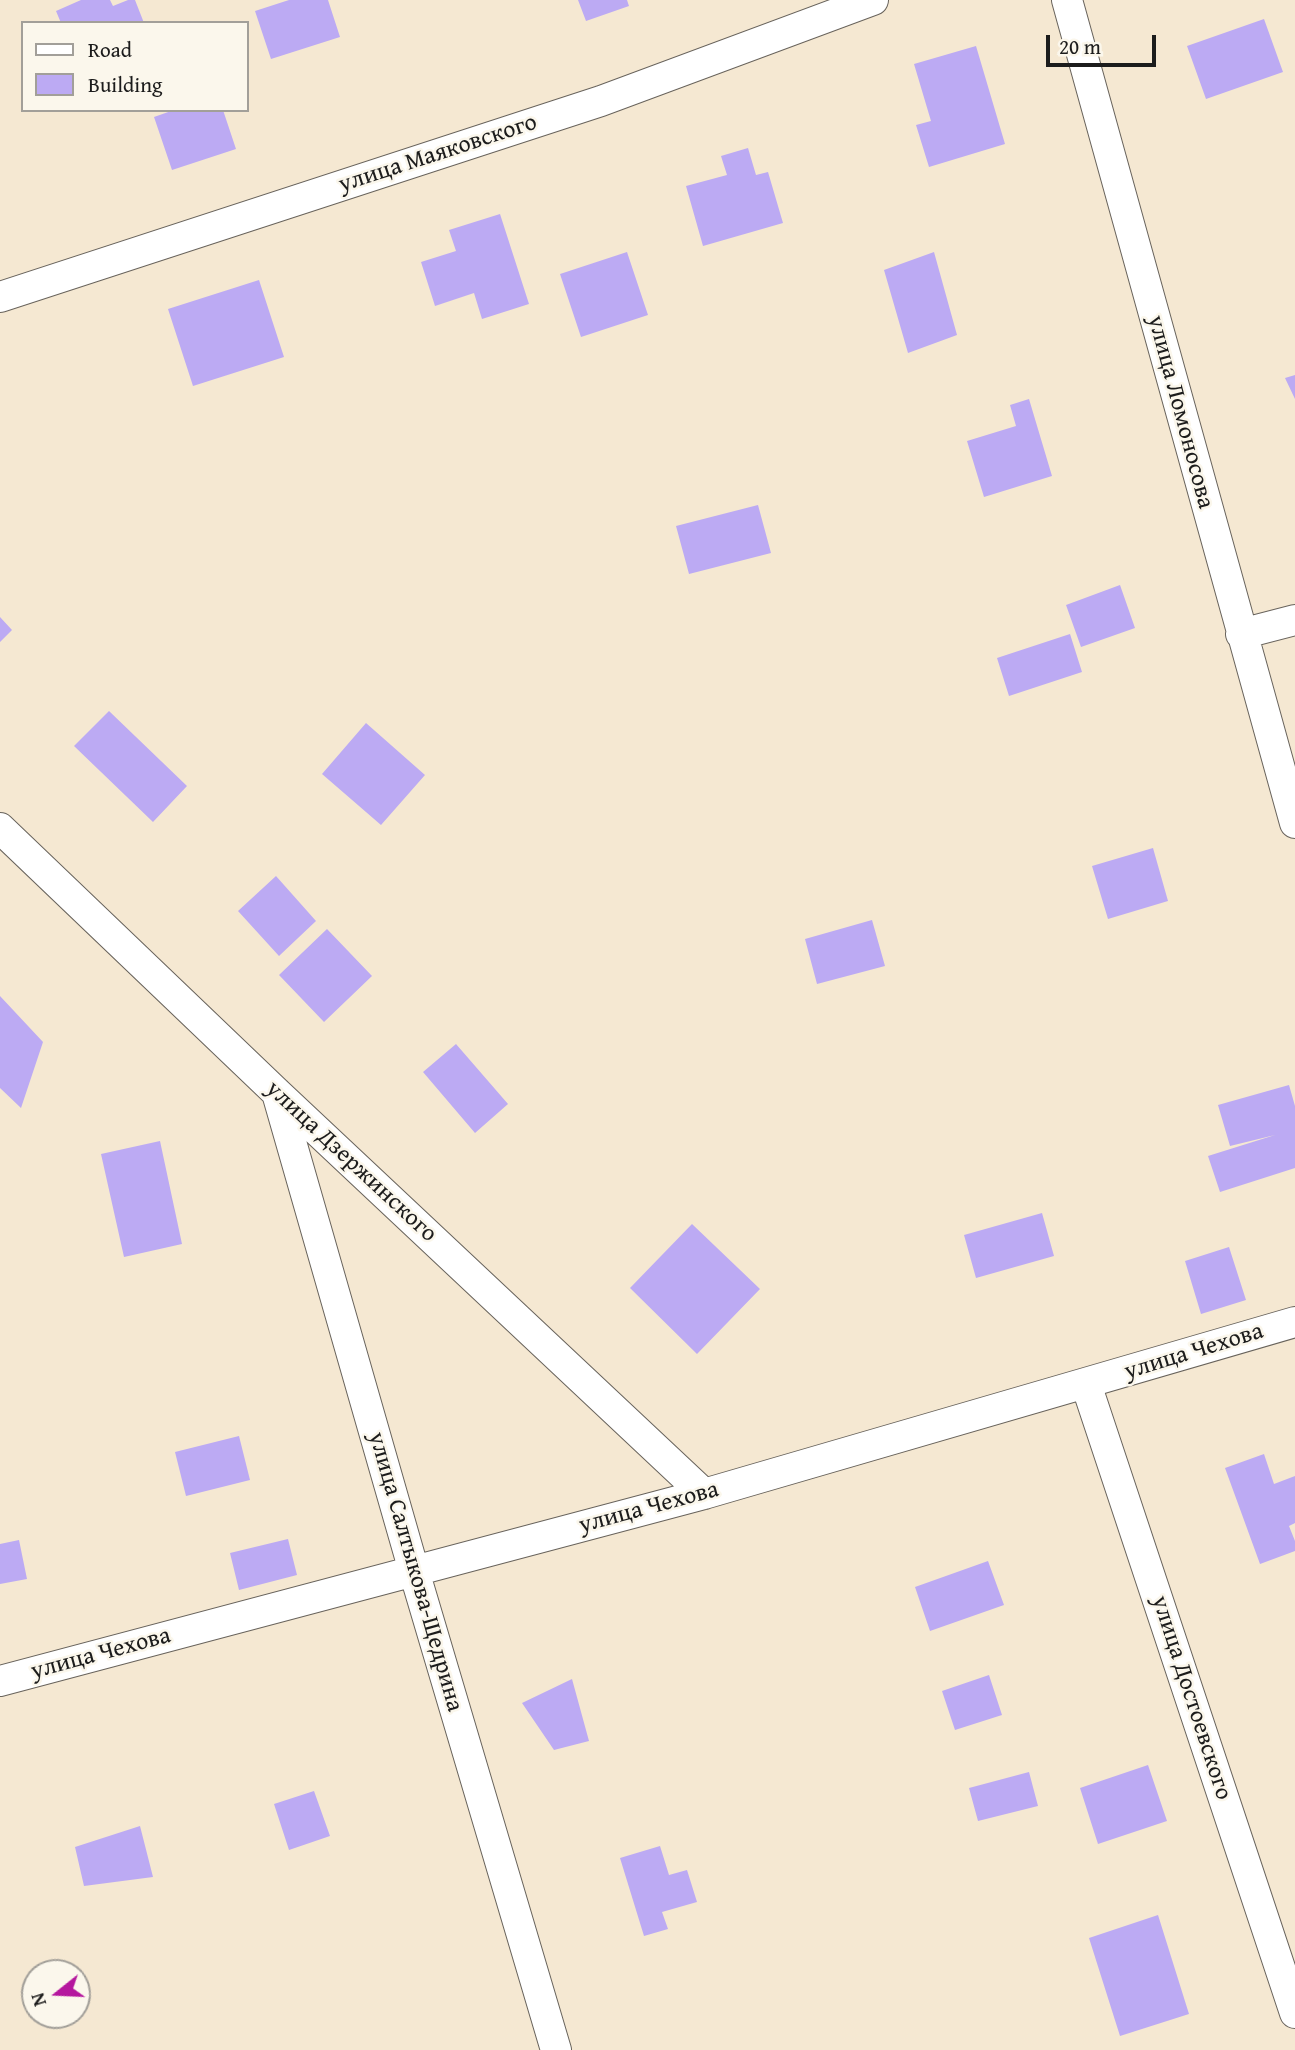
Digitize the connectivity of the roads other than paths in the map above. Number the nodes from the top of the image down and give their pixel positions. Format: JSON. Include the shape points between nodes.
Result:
{"nodes":[{"id":1,"x":873,"y":0,"type":"edge"},
{"id":2,"x":1067,"y":0,"type":"edge"},
{"id":3,"x":0,"y":297,"type":"edge"},
{"id":4,"x":1295,"y":620,"type":"edge"},
{"id":5,"x":1241,"y":634,"type":"junction"},
{"id":6,"x":1295,"y":823,"type":"edge"},
{"id":7,"x":0,"y":828,"type":"edge"},
{"id":8,"x":277,"y":1093,"type":"junction"},
{"id":9,"x":1295,"y":1322,"type":"edge"},
{"id":10,"x":1086,"y":1384,"type":"junction"},
{"id":11,"x":704,"y":1494,"type":"junction"},
{"id":12,"x":414,"y":1571,"type":"junction"},
{"id":13,"x":0,"y":1681,"type":"edge"},
{"id":14,"x":1295,"y":2012,"type":"edge"},
{"id":15,"x":556,"y":2050,"type":"edge"}],
"edges":[{"from":1,"to":3,"type":"street","name":"улица Маяковского","via":[[601,101]]},
{"from":2,"to":5,"type":"street","name":"улица Ломоносова"},
{"from":4,"to":5,"type":"street"},
{"from":5,"to":6,"type":"street","name":"улица Ломоносова"},
{"from":7,"to":8,"type":"street","name":"улица Дзержинского"},
{"from":8,"to":11,"type":"street","name":"улица Дзержинского"},
{"from":8,"to":12,"type":"street","name":"улица Салтыкова-Щедрина"},
{"from":9,"to":10,"type":"street","name":"улица Чехова"},
{"from":10,"to":11,"type":"street","name":"улица Чехова"},
{"from":10,"to":14,"type":"street","name":"улица Достоевского"},
{"from":11,"to":12,"type":"street","name":"улица Чехова"},
{"from":12,"to":13,"type":"street","name":"улица Чехова"},
{"from":12,"to":15,"type":"street","name":"улица Салтыкова-Щедрина"}]}
